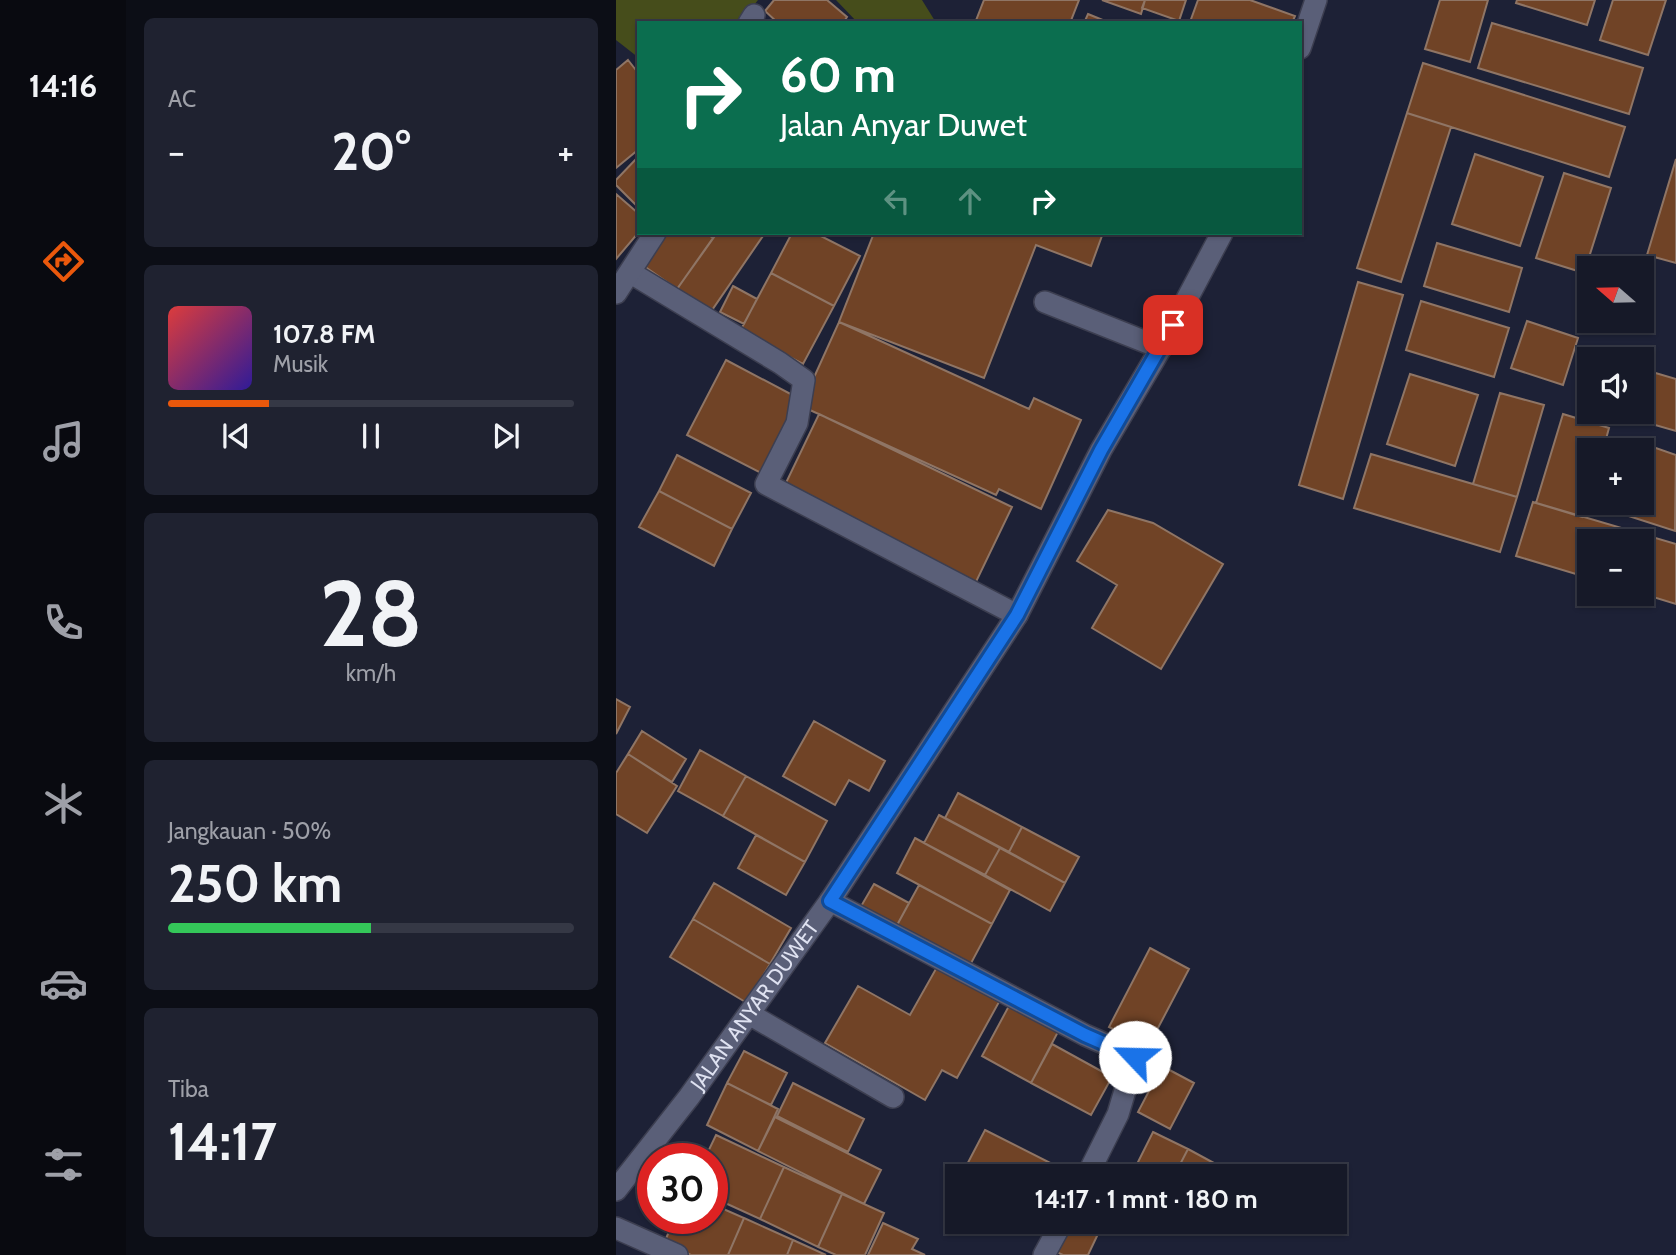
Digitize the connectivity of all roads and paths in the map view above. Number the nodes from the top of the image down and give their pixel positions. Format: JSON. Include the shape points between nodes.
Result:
{"nodes":[{"id":1,"x":1316,"y":0,"type":"edge"},
{"id":2,"x":1302,"y":42,"type":"edge"},
{"id":3,"x":654,"y":235,"type":"edge"},
{"id":4,"x":1221,"y":235,"type":"edge"},
{"id":5,"x":631,"y":273,"type":"junction"},
{"id":6,"x":616,"y":293,"type":"edge"},
{"id":7,"x":1045,"y":302,"type":"dead end"},
{"id":8,"x":1161,"y":348,"type":"junction"},
{"id":9,"x":1017,"y":615,"type":"junction"},
{"id":10,"x":830,"y":901,"type":"junction"},
{"id":11,"x":749,"y":1014,"type":"junction"},
{"id":12,"x":893,"y":1097,"type":"dead end"},
{"id":13,"x":1093,"y":1164,"type":"edge"},
{"id":14,"x":616,"y":1190,"type":"edge"},
{"id":15,"x":616,"y":1228,"type":"edge"},
{"id":16,"x":1055,"y":1234,"type":"edge"},
{"id":17,"x":677,"y":1255,"type":"edge"},
{"id":18,"x":1044,"y":1255,"type":"edge"}],
"edges":[{"from":1,"to":2,"type":"street"},
{"from":3,"to":5,"type":"street"},
{"from":4,"to":8,"type":"street","name":"JALAN ANYAR DUWET"},
{"from":5,"to":6,"type":"street"},
{"from":5,"to":9,"type":"street","via":[[804,380],[797,423],[766,484]]},
{"from":7,"to":8,"type":"street"},
{"from":8,"to":9,"type":"street","name":"JALAN ANYAR DUWET","via":[[1101,450]]},
{"from":9,"to":10,"type":"street","name":"JALAN ANYAR DUWET"},
{"from":10,"to":11,"type":"street","name":"JALAN ANYAR DUWET"},
{"from":10,"to":13,"type":"street","via":[[1135,1057],[1118,1114]]},
{"from":11,"to":12,"type":"street"},
{"from":11,"to":14,"type":"street","name":"JALAN ANYAR DUWET"},
{"from":15,"to":17,"type":"street"},
{"from":16,"to":18,"type":"street"}]}
